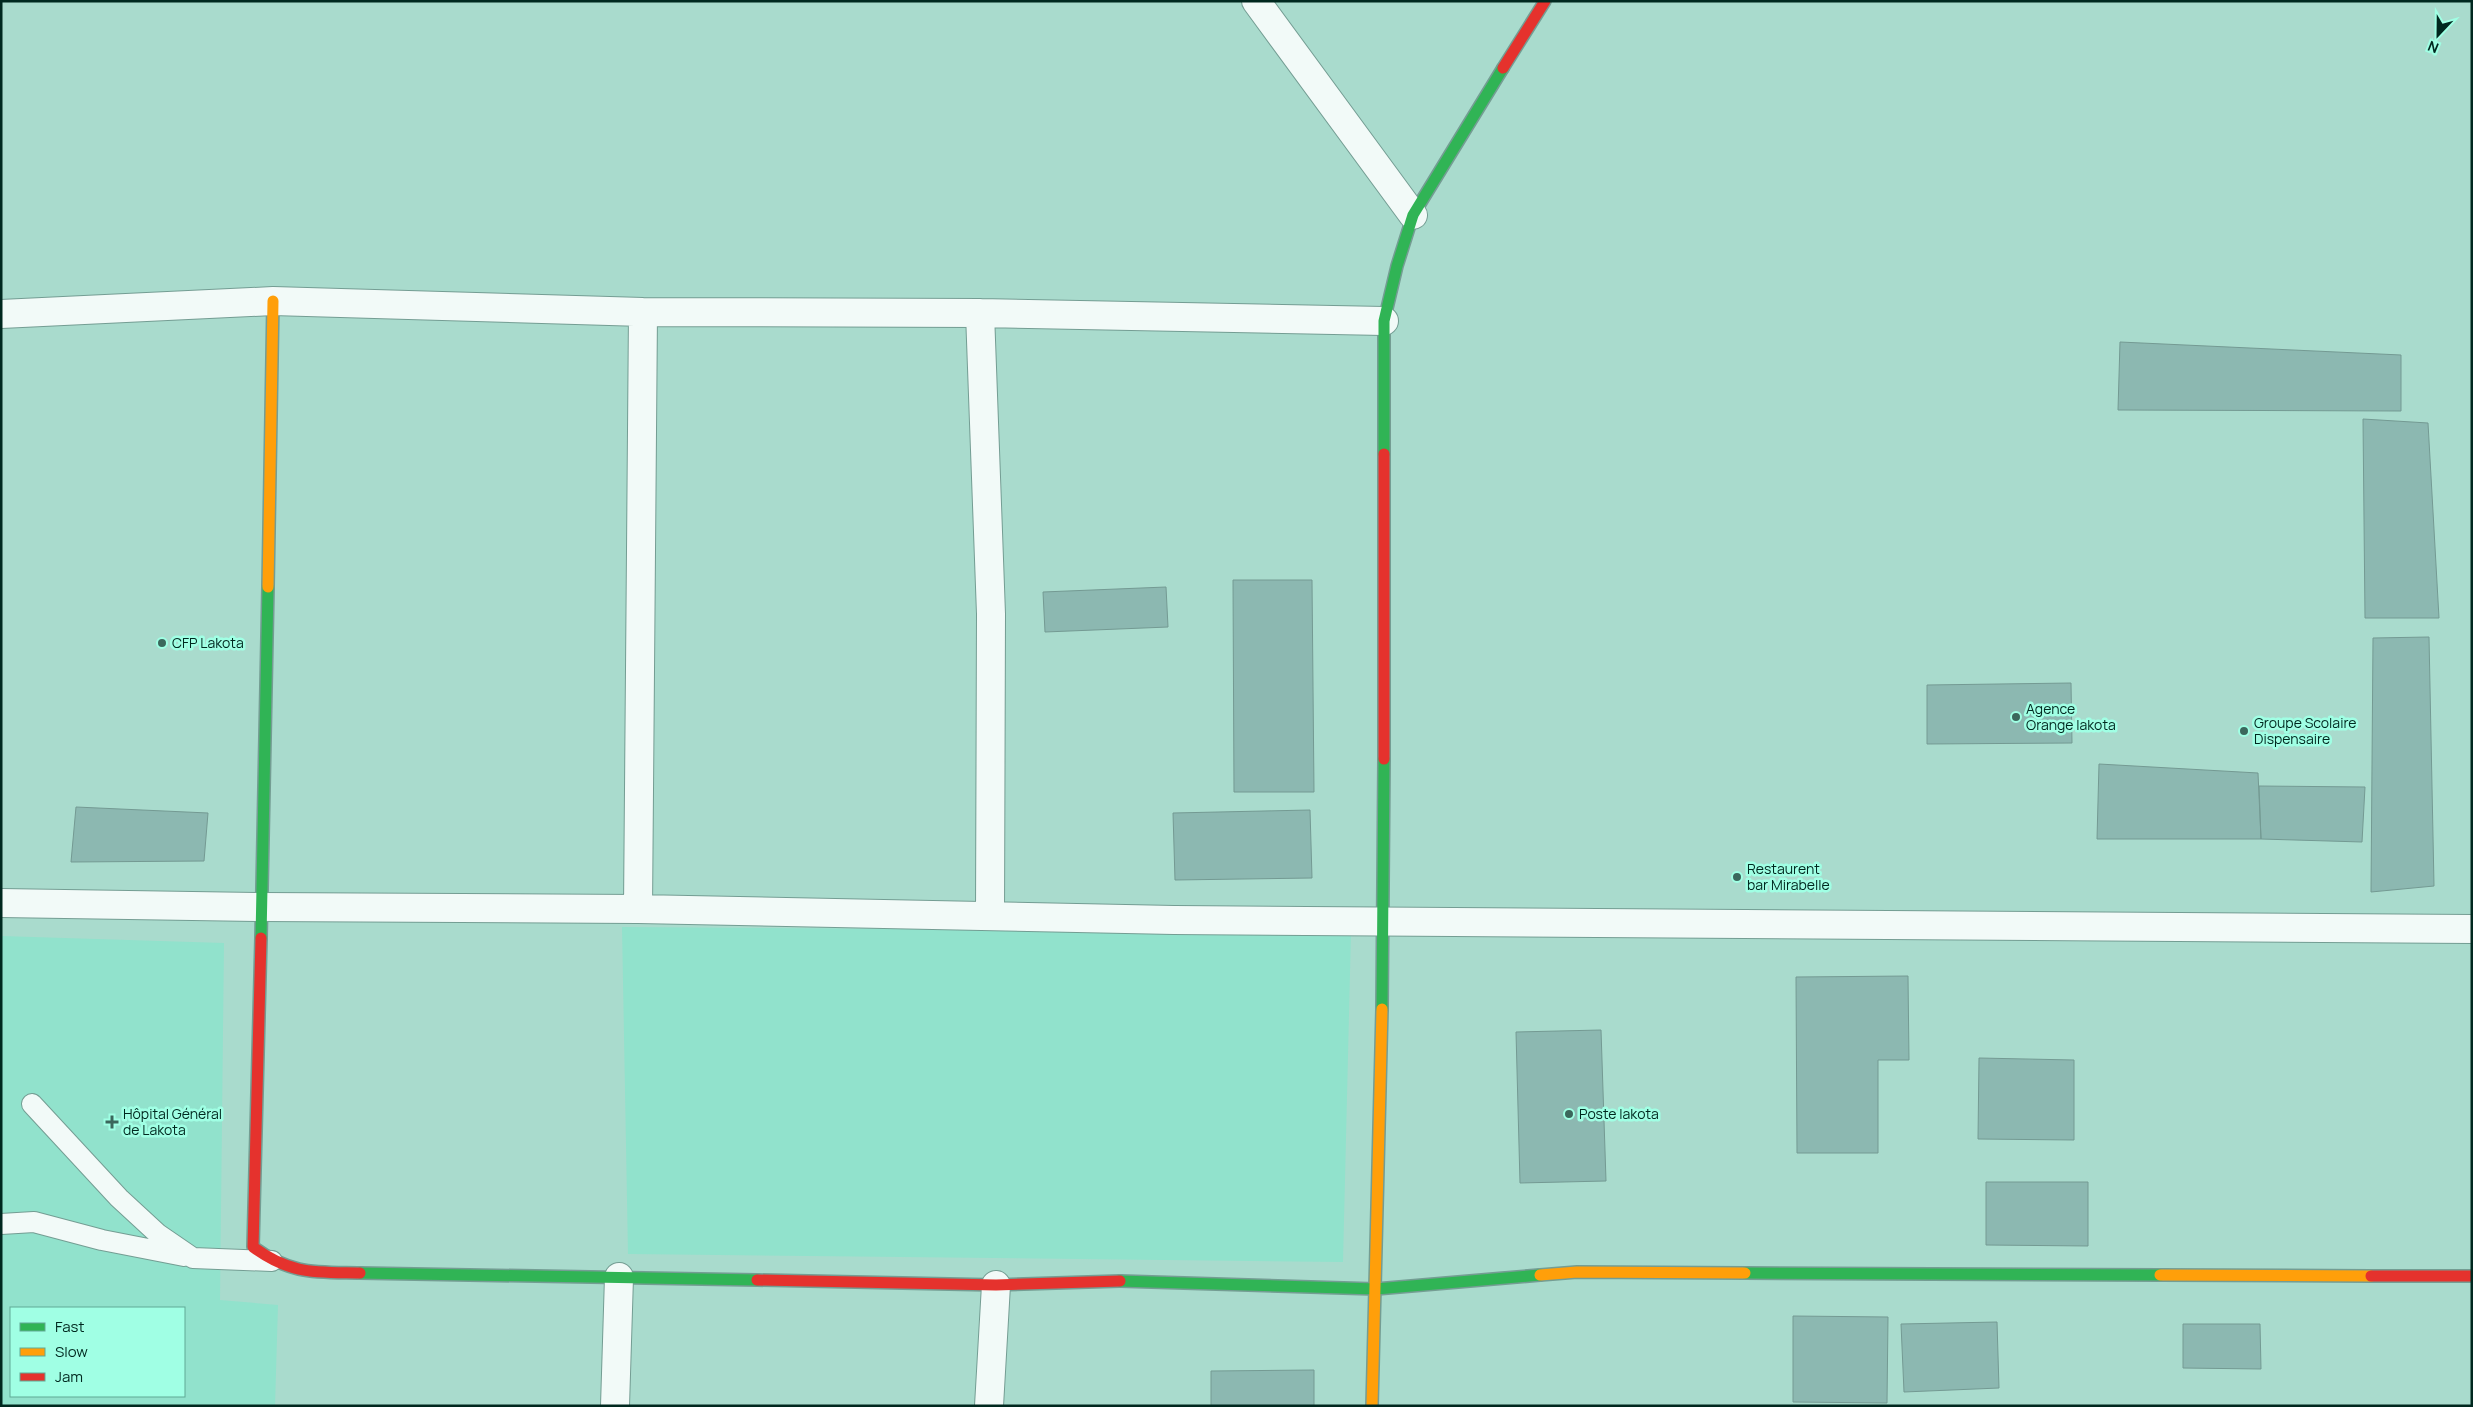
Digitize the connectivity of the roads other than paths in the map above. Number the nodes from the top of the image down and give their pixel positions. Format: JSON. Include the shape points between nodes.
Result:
{"nodes":[{"id":1,"x":1256,"y":1,"type":"edge"},
{"id":2,"x":1545,"y":1,"type":"edge"},
{"id":3,"x":1414,"y":215,"type":"junction"},
{"id":4,"x":273,"y":301,"type":"junction"},
{"id":5,"x":643,"y":312,"type":"junction"},
{"id":6,"x":980,"y":313,"type":"junction"},
{"id":7,"x":1,"y":314,"type":"edge"},
{"id":8,"x":1384,"y":320,"type":"junction"},
{"id":9,"x":1,"y":903,"type":"edge"},
{"id":10,"x":261,"y":907,"type":"junction"},
{"id":11,"x":638,"y":908,"type":"junction"},
{"id":12,"x":990,"y":916,"type":"junction"},
{"id":13,"x":1384,"y":920,"type":"junction"},
{"id":14,"x":2472,"y":929,"type":"edge"},
{"id":15,"x":32,"y":1104,"type":"dead end"},
{"id":16,"x":1,"y":1224,"type":"edge"},
{"id":17,"x":193,"y":1258,"type":"junction"},
{"id":18,"x":272,"y":1260,"type":"junction"},
{"id":19,"x":2472,"y":1276,"type":"edge"},
{"id":20,"x":619,"y":1277,"type":"junction"},
{"id":21,"x":996,"y":1285,"type":"junction"},
{"id":22,"x":1376,"y":1289,"type":"junction"},
{"id":23,"x":615,"y":1406,"type":"edge"},
{"id":24,"x":989,"y":1406,"type":"edge"},
{"id":25,"x":1372,"y":1406,"type":"edge"}],
"edges":[{"from":1,"to":3,"type":"street"},
{"from":2,"to":3,"type":"street"},
{"from":3,"to":8,"type":"street","via":[[1396,266]]},
{"from":4,"to":5,"type":"street"},
{"from":4,"to":7,"type":"street"},
{"from":4,"to":10,"type":"street"},
{"from":5,"to":6,"type":"street"},
{"from":5,"to":11,"type":"street"},
{"from":6,"to":8,"type":"street"},
{"from":6,"to":12,"type":"street","via":[[991,614]]},
{"from":8,"to":13,"type":"street"},
{"from":9,"to":10,"type":"street"},
{"from":10,"to":11,"type":"street"},
{"from":10,"to":18,"type":"street","via":[[253,1247]]},
{"from":11,"to":12,"type":"street"},
{"from":12,"to":13,"type":"street"},
{"from":13,"to":14,"type":"street"},
{"from":13,"to":22,"type":"street"},
{"from":15,"to":17,"type":"lane","via":[[119,1198],[158,1234]]},
{"from":16,"to":17,"type":"lane","via":[[34,1222],[102,1240]]},
{"from":17,"to":18,"type":"lane"},
{"from":18,"to":20,"type":"street","via":[[296,1271]]},
{"from":19,"to":22,"type":"street","via":[[1577,1272]]},
{"from":20,"to":21,"type":"street"},
{"from":20,"to":23,"type":"street"},
{"from":21,"to":22,"type":"street","via":[[1138,1280]]},
{"from":21,"to":24,"type":"street"},
{"from":22,"to":25,"type":"street"}]}
